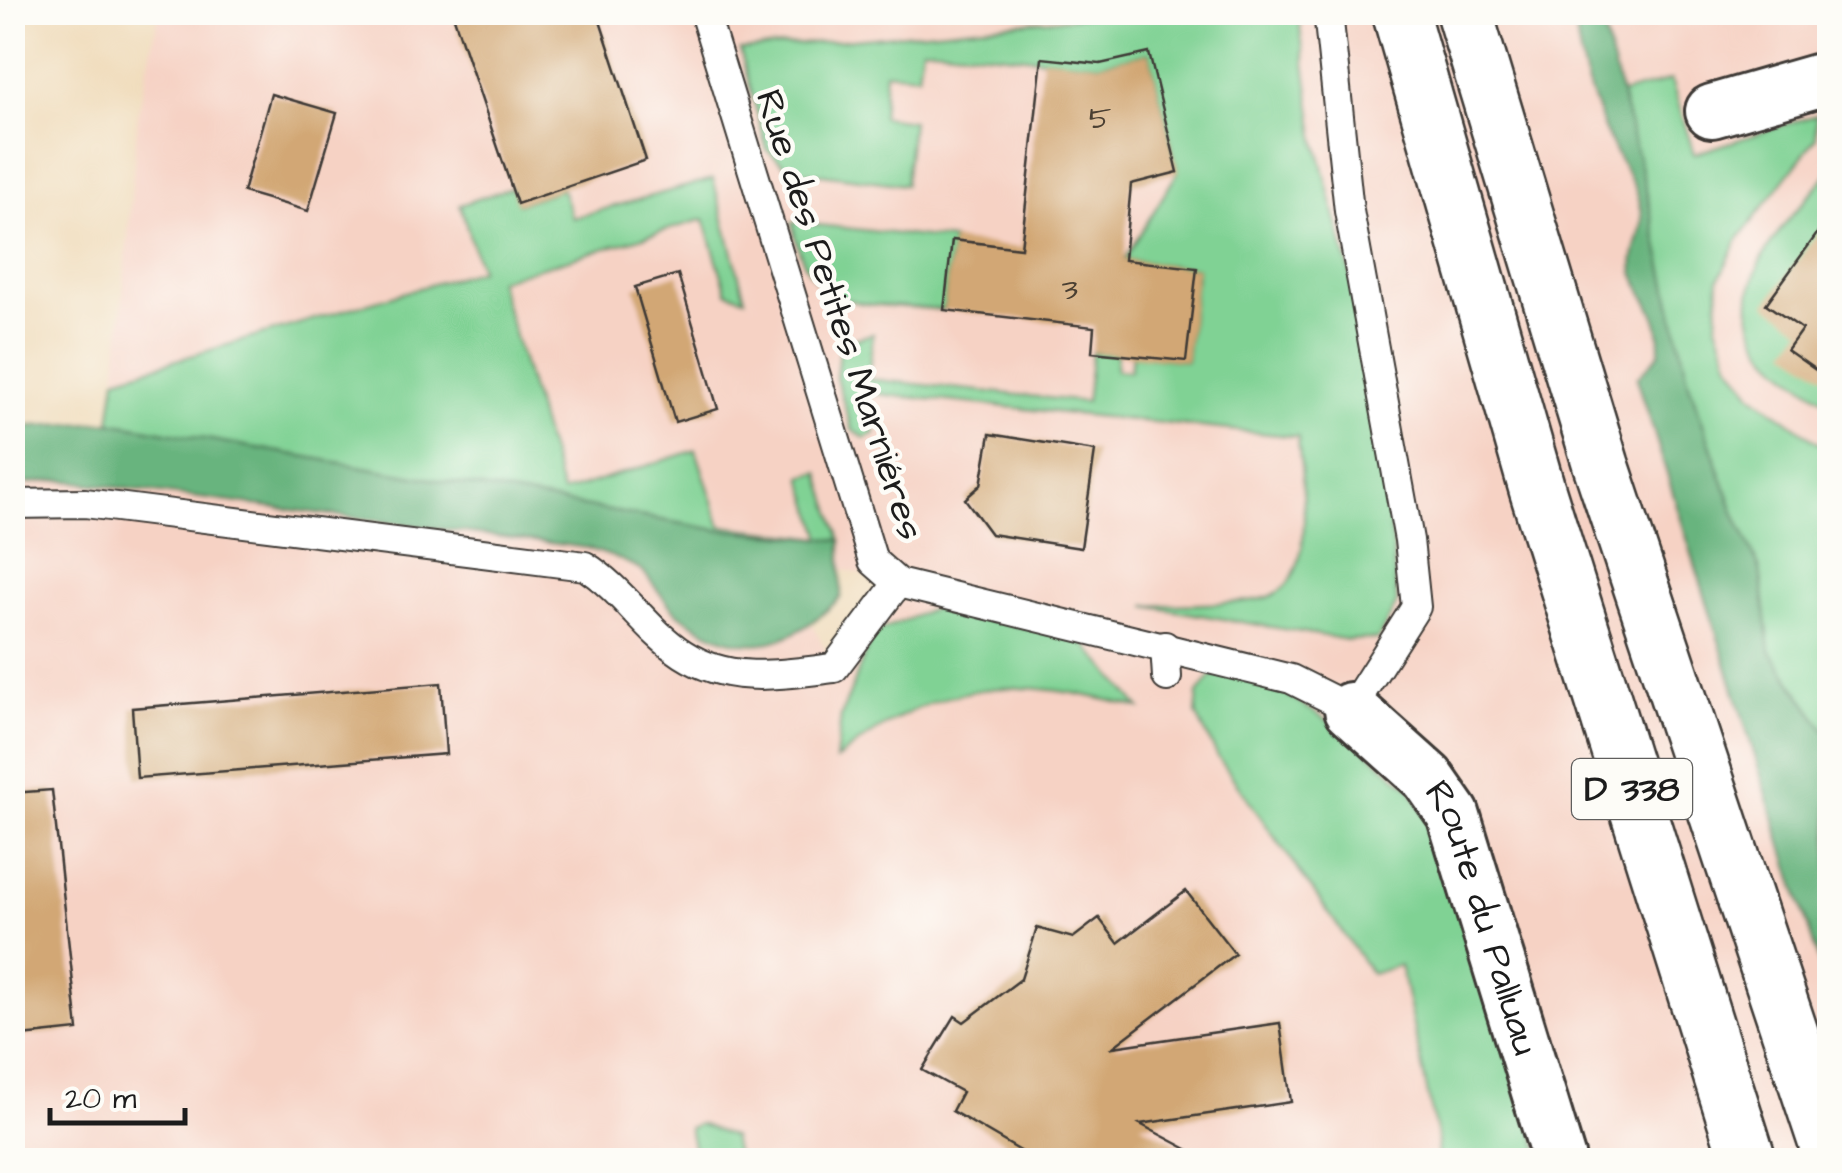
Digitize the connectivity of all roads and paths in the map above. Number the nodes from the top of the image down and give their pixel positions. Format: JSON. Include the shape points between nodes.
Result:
{"nodes":[{"id":1,"x":704,"y":12,"type":"edge"},
{"id":2,"x":1328,"y":12,"type":"edge"},
{"id":3,"x":1400,"y":12,"type":"edge"},
{"id":4,"x":1464,"y":12,"type":"edge"},
{"id":5,"x":1830,"y":77,"type":"edge"},
{"id":6,"x":1712,"y":111,"type":"dead end"},
{"id":7,"x":12,"y":504,"type":"edge"},
{"id":8,"x":898,"y":584,"type":"junction"},
{"id":9,"x":1165,"y":646,"type":"junction"},
{"id":10,"x":1167,"y":678,"type":"dead end"},
{"id":11,"x":1351,"y":709,"type":"junction"},
{"id":12,"x":1830,"y":1153,"type":"edge"},
{"id":13,"x":1560,"y":1160,"type":"edge"},
{"id":14,"x":1748,"y":1160,"type":"edge"}],
"edges":[{"from":1,"to":8,"type":"lane","name":"Rue des Petites Marniéres","via":[[873,562]]},
{"from":2,"to":11,"type":"lane","via":[[1350,211],[1416,607]]},
{"from":3,"to":14,"type":"highway","number":"D 338","via":[[1537,489]]},
{"from":4,"to":12,"type":"highway","number":"D 338","via":[[1601,466]]},
{"from":5,"to":6,"type":"street"},
{"from":7,"to":8,"type":"lane","via":[[85,503],[584,566],[612,583],[682,654],[722,672],[761,677],[834,668]]},
{"from":8,"to":9,"type":"lane","name":"Rue des Petites Marniéres"},
{"from":9,"to":10,"type":"lane"},
{"from":9,"to":11,"type":"lane","name":"Rue des Petites Marniéres","via":[[1292,679]]},
{"from":11,"to":13,"type":"street","name":"Route du Palluau","via":[[1428,778],[1453,814]]}]}
